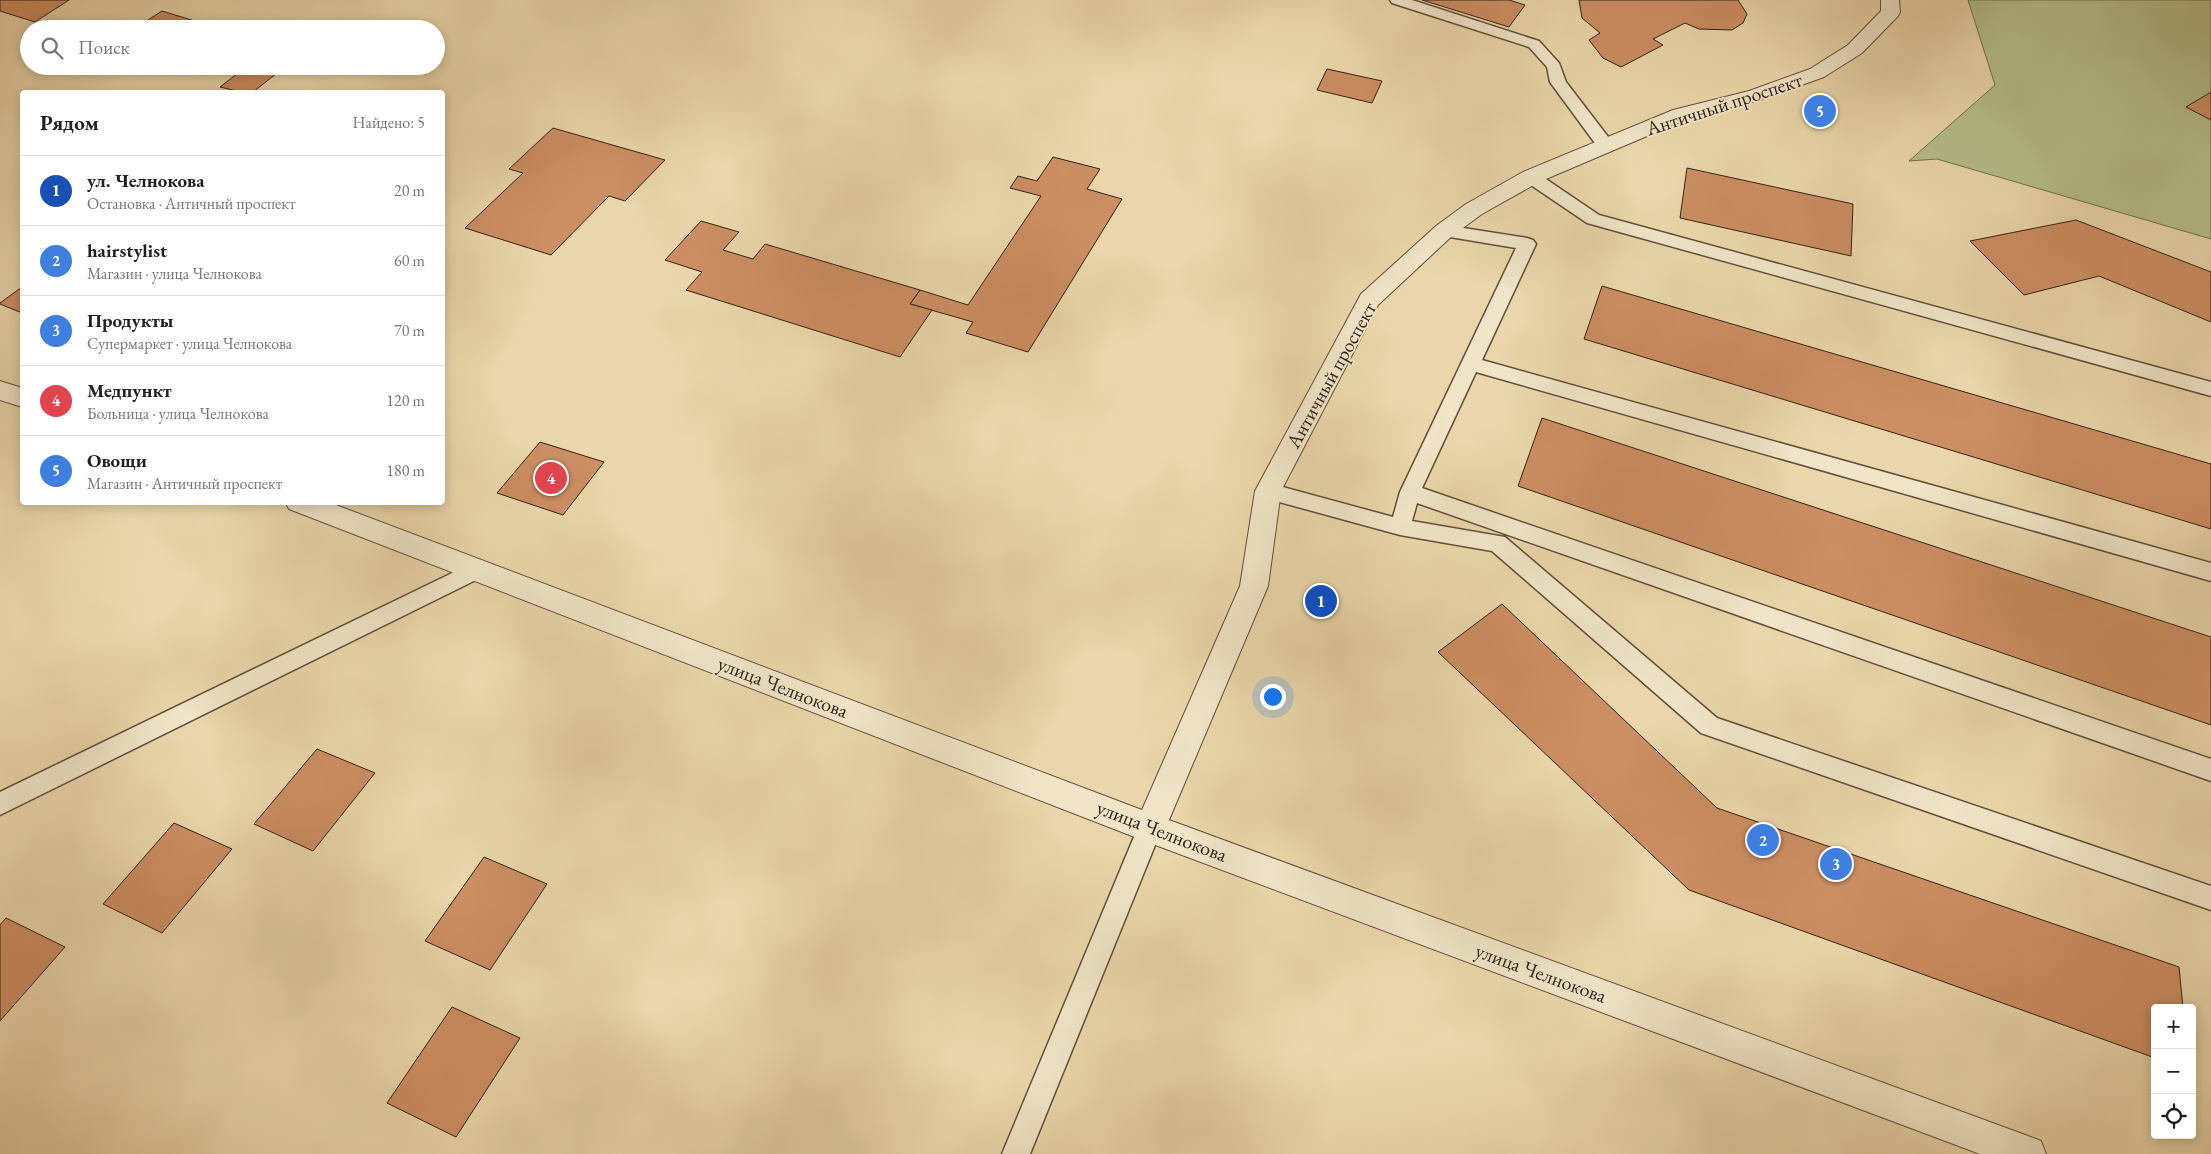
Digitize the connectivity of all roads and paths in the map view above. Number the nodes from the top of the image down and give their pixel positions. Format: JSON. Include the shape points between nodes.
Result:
{"nodes":[{"id":1,"x":1397,"y":0,"type":"edge"},
{"id":2,"x":1890,"y":0,"type":"edge"},
{"id":3,"x":1606,"y":146,"type":"junction"},
{"id":4,"x":1531,"y":176,"type":"junction"},
{"id":5,"x":1444,"y":232,"type":"junction"},
{"id":6,"x":1471,"y":364,"type":"junction"},
{"id":7,"x":2211,"y":389,"type":"edge"},
{"id":8,"x":0,"y":390,"type":"edge"},
{"id":9,"x":20,"y":397,"type":"edge"},
{"id":10,"x":1268,"y":491,"type":"junction"},
{"id":11,"x":1410,"y":492,"type":"junction"},
{"id":12,"x":306,"y":505,"type":"edge"},
{"id":13,"x":1400,"y":527,"type":"junction"},
{"id":14,"x":477,"y":570,"type":"junction"},
{"id":15,"x":2211,"y":572,"type":"edge"},
{"id":16,"x":2211,"y":770,"type":"edge"},
{"id":17,"x":0,"y":804,"type":"edge"},
{"id":18,"x":1150,"y":828,"type":"junction"},
{"id":19,"x":2211,"y":898,"type":"edge"},
{"id":20,"x":1016,"y":1154,"type":"edge"},
{"id":21,"x":2028,"y":1154,"type":"edge"}],
"edges":[{"from":1,"to":3,"type":"lane","via":[[1534,44],[1554,66],[1558,82]]},
{"from":2,"to":3,"type":"street","name":"Античный проспект","via":[[1891,12],[1855,48],[1817,73],[1756,95],[1680,114]]},
{"from":3,"to":4,"type":"street","name":"Античный проспект"},
{"from":4,"to":5,"type":"street","name":"Античный проспект","via":[[1474,209]]},
{"from":4,"to":7,"type":"lane","via":[[1593,219]]},
{"from":5,"to":6,"type":"lane","via":[[1527,244]]},
{"from":5,"to":10,"type":"street","name":"Античный проспект","via":[[1369,300]]},
{"from":6,"to":11,"type":"lane"},
{"from":6,"to":15,"type":"lane"},
{"from":8,"to":9,"type":"street"},
{"from":10,"to":13,"type":"lane"},
{"from":10,"to":18,"type":"street","name":"Античный проспект","via":[[1254,586]]},
{"from":11,"to":13,"type":"lane"},
{"from":11,"to":16,"type":"lane"},
{"from":12,"to":14,"type":"street","name":"улица Челнокова"},
{"from":13,"to":19,"type":"lane","via":[[1498,543],[1709,726]]},
{"from":14,"to":17,"type":"lane"},
{"from":14,"to":18,"type":"street","name":"улица Челнокова"},
{"from":18,"to":20,"type":"lane"},
{"from":18,"to":21,"type":"street","name":"улица Челнокова"}]}
